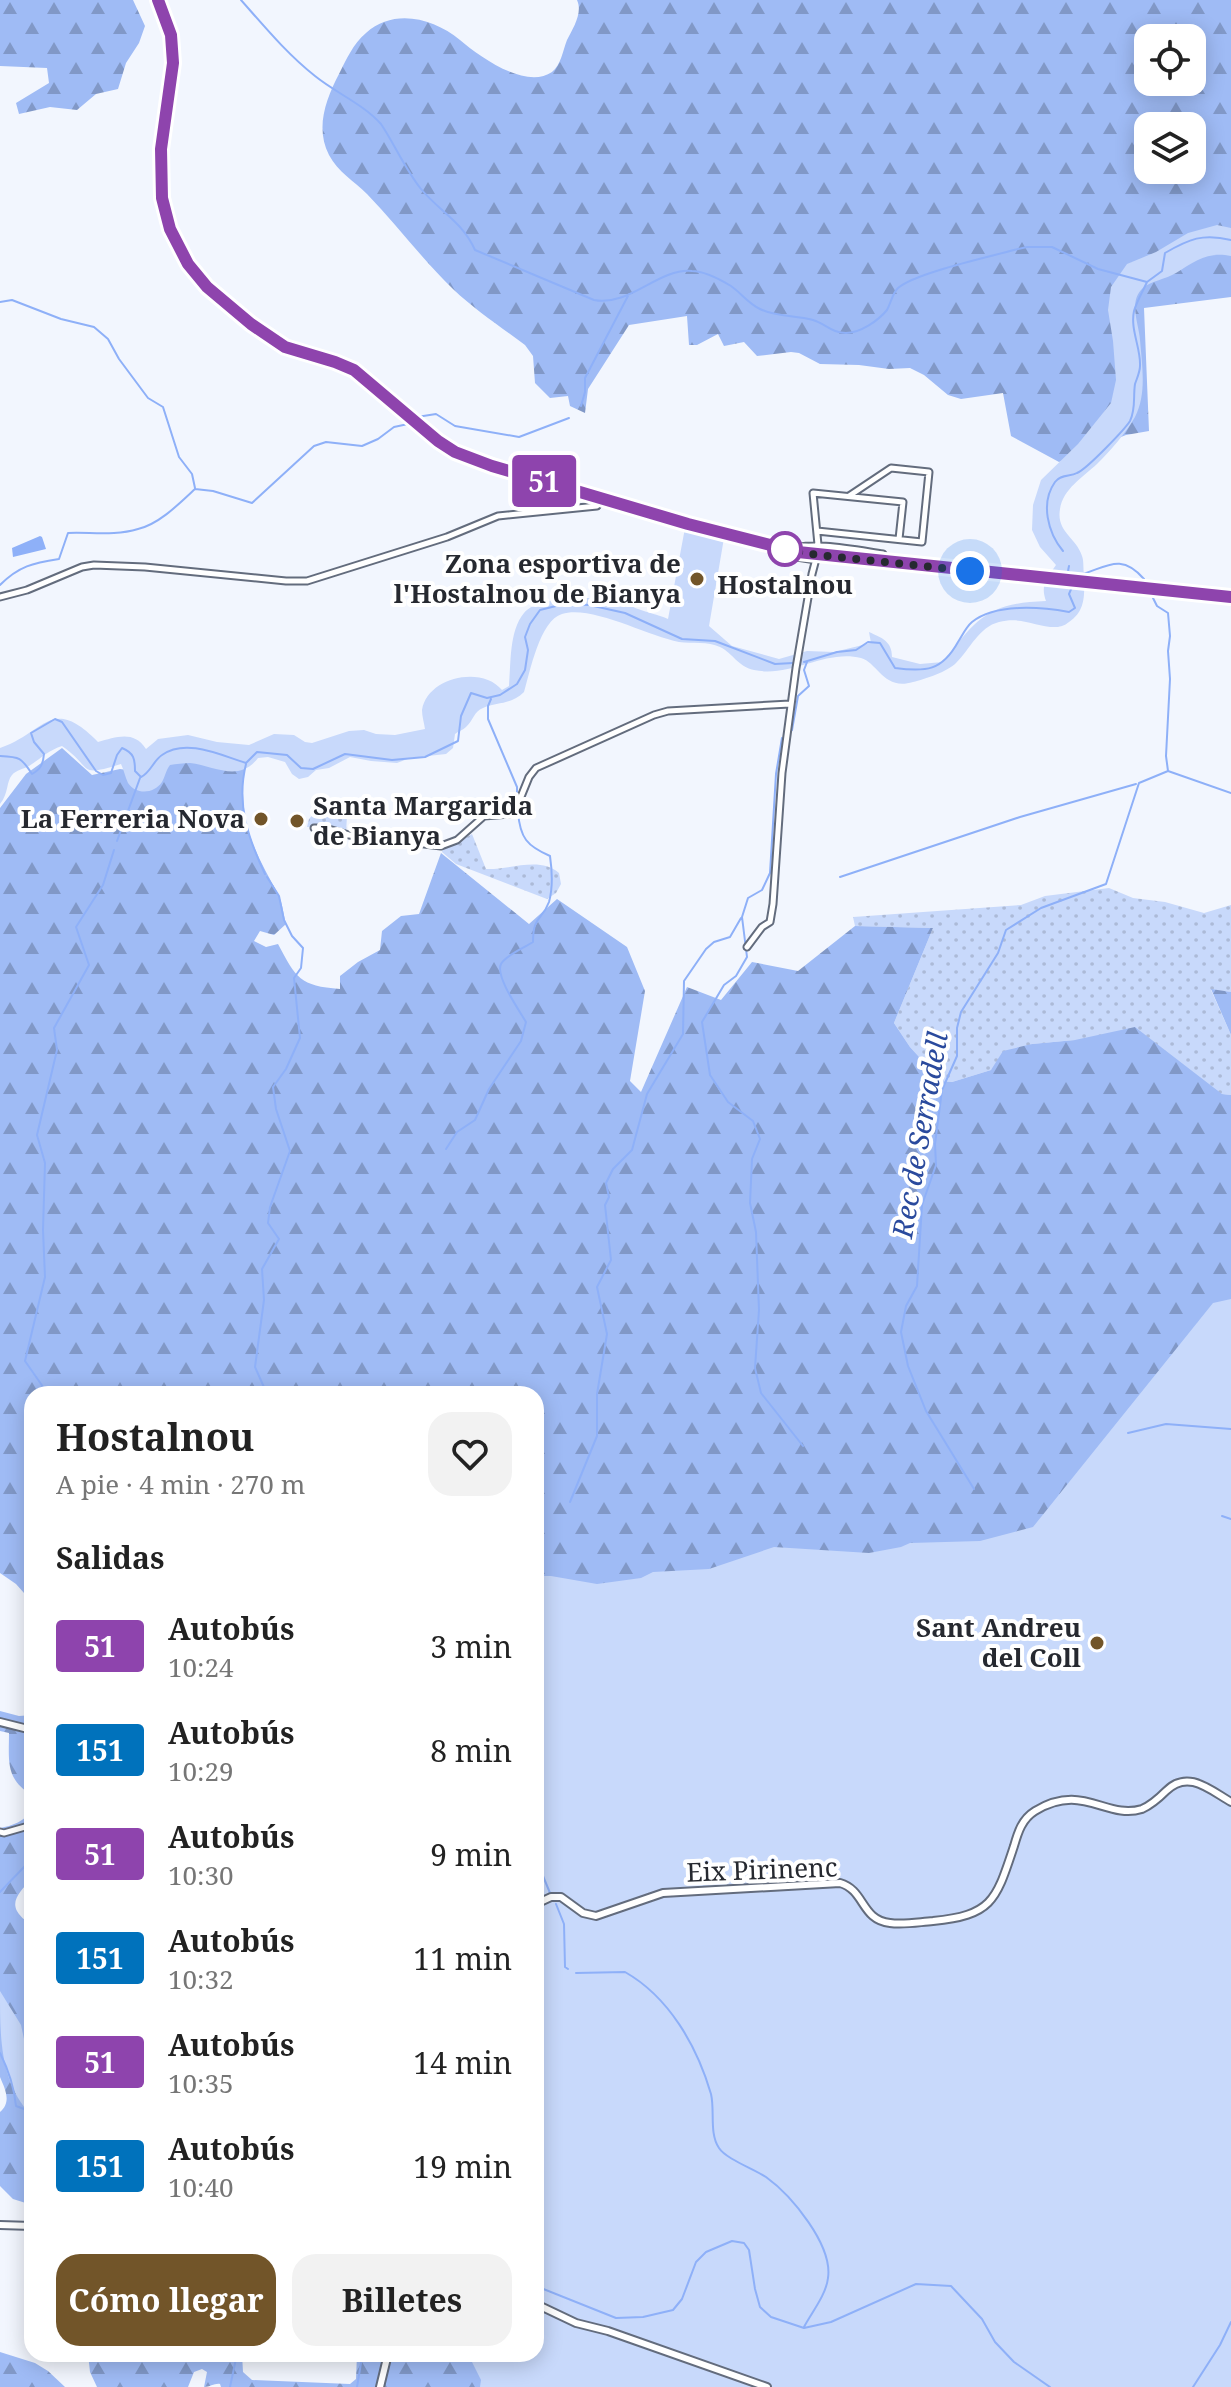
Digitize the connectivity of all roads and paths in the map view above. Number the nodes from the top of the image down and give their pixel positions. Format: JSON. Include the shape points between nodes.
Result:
{"nodes":[{"id":1,"x":158,"y":0,"type":"edge"},
{"id":2,"x":849,"y":496,"type":"junction"},
{"id":3,"x":602,"y":498,"type":"junction"},
{"id":4,"x":817,"y":535,"type":"junction"},
{"id":5,"x":899,"y":539,"type":"junction"},
{"id":6,"x":780,"y":548,"type":"junction"},
{"id":7,"x":816,"y":553,"type":"junction"},
{"id":8,"x":0,"y":597,"type":"edge"},
{"id":9,"x":1231,"y":597,"type":"edge"},
{"id":10,"x":790,"y":704,"type":"junction"},
{"id":11,"x":314,"y":828,"type":"dead end"},
{"id":12,"x":747,"y":947,"type":"dead end"},
{"id":13,"x":0,"y":1722,"type":"edge"},
{"id":14,"x":24,"y":1728,"type":"edge"},
{"id":15,"x":1231,"y":1802,"type":"edge"},
{"id":16,"x":24,"y":1827,"type":"edge"},
{"id":17,"x":0,"y":1832,"type":"edge"},
{"id":18,"x":544,"y":1900,"type":"edge"},
{"id":19,"x":0,"y":2225,"type":"edge"},
{"id":20,"x":24,"y":2226,"type":"edge"},
{"id":21,"x":544,"y":2308,"type":"edge"},
{"id":22,"x":386,"y":2362,"type":"edge"},
{"id":23,"x":380,"y":2387,"type":"edge"},
{"id":24,"x":767,"y":2387,"type":"edge"}],
"edges":[{"from":1,"to":3,"type":"main road","via":[[171,35],[173,63],[161,149],[162,198],[177,245],[196,274],[275,341],[354,370],[455,452]]},
{"from":2,"to":4,"type":"street","via":[[813,493]]},
{"from":2,"to":5,"type":"street","via":[[903,502]]},
{"from":2,"to":5,"type":"street","via":[[891,468],[929,472],[922,542]]},
{"from":3,"to":6,"type":"main road"},
{"from":3,"to":8,"type":"street","via":[[597,506],[498,516],[307,581],[94,565]]},
{"from":4,"to":5,"type":"street"},
{"from":4,"to":7,"type":"street"},
{"from":6,"to":7,"type":"main road"},
{"from":6,"to":7,"type":"street","via":[[790,556]]},
{"from":7,"to":9,"type":"main road"},
{"from":7,"to":10,"type":"street"},
{"from":10,"to":11,"type":"street","via":[[654,715],[536,768],[510,814],[484,816],[457,840],[441,846]]},
{"from":10,"to":12,"type":"street","via":[[770,922]]},
{"from":13,"to":14,"type":"main road"},
{"from":15,"to":18,"type":"main road","name":"Eix Pirinenc","via":[[1184,1780],[1140,1809],[1078,1799],[1049,1803],[1023,1821],[988,1906],[953,1919],[880,1921],[840,1883],[654,1895],[596,1916],[561,1897]]},
{"from":16,"to":17,"type":"street"},
{"from":19,"to":20,"type":"main road"},
{"from":21,"to":24,"type":"main road"},
{"from":22,"to":23,"type":"main road"}]}
